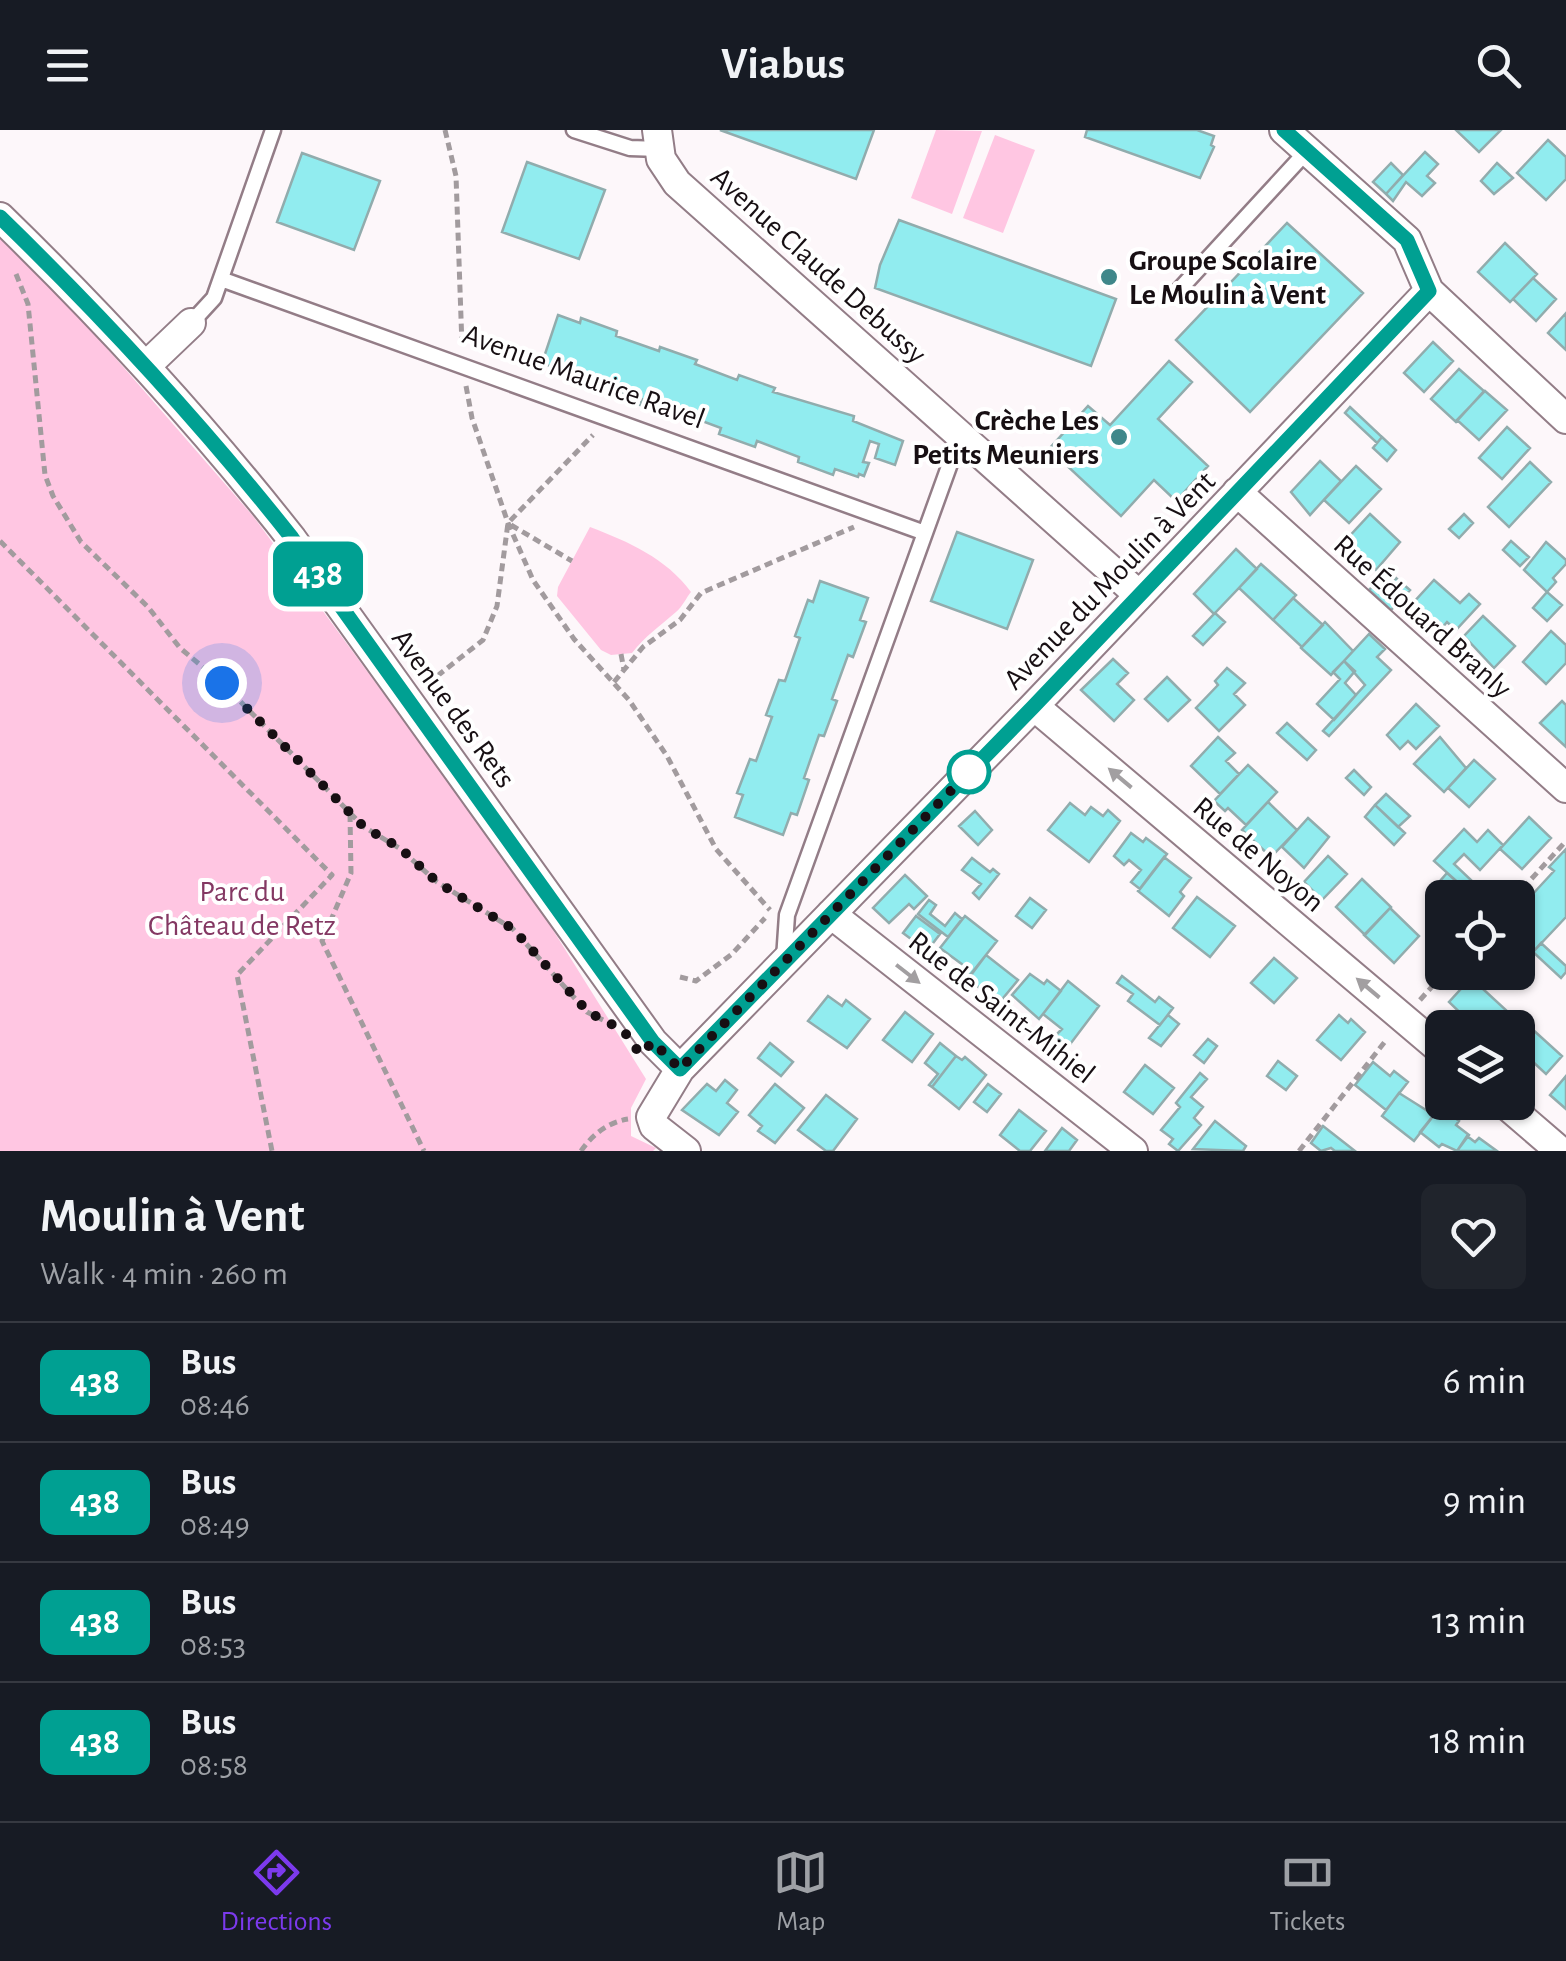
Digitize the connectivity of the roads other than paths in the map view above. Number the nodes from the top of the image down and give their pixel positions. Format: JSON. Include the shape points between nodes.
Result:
{"nodes":[{"id":1,"x":273,"y":130,"type":"edge"},
{"id":2,"x":574,"y":130,"type":"edge"},
{"id":3,"x":1284,"y":130,"type":"edge"},
{"id":4,"x":658,"y":139,"type":"edge"},
{"id":5,"x":1307,"y":150,"type":"junction"},
{"id":6,"x":0,"y":217,"type":"edge"},
{"id":7,"x":221,"y":280,"type":"junction"},
{"id":8,"x":1179,"y":290,"type":"dead end"},
{"id":9,"x":1429,"y":291,"type":"junction"},
{"id":10,"x":191,"y":323,"type":"joint"},
{"id":11,"x":147,"y":364,"type":"junction"},
{"id":12,"x":1566,"y":420,"type":"edge"},
{"id":13,"x":960,"y":435,"type":"junction"},
{"id":14,"x":1237,"y":492,"type":"junction"},
{"id":15,"x":925,"y":532,"type":"junction"},
{"id":16,"x":1139,"y":595,"type":"junction"},
{"id":17,"x":1034,"y":706,"type":"junction"},
{"id":18,"x":1566,"y":788,"type":"edge"},
{"id":19,"x":831,"y":914,"type":"junction"},
{"id":20,"x":784,"y":964,"type":"junction"},
{"id":21,"x":1425,"y":1036,"type":"edge"},
{"id":22,"x":680,"y":1069,"type":"junction"},
{"id":23,"x":1524,"y":1120,"type":"edge"},
{"id":24,"x":686,"y":1151,"type":"edge"},
{"id":25,"x":1133,"y":1151,"type":"edge"},
{"id":26,"x":1560,"y":1151,"type":"edge"}],
"edges":[{"from":1,"to":7,"type":"lane"},
{"from":2,"to":4,"type":"lane","via":[[630,148]]},
{"from":3,"to":5,"type":"street"},
{"from":4,"to":13,"type":"street","name":"Avenue Claude Debussy","via":[[661,159],[678,184]]},
{"from":5,"to":8,"type":"lane"},
{"from":5,"to":9,"type":"street","via":[[1407,240]]},
{"from":6,"to":11,"type":"street","name":"Avenue des Rets"},
{"from":7,"to":10,"type":"lane"},
{"from":7,"to":15,"type":"lane","name":"Avenue Maurice Ravel"},
{"from":9,"to":12,"type":"street"},
{"from":9,"to":14,"type":"street","name":"Avenue du Moulin à Vent"},
{"from":10,"to":11,"type":"street"},
{"from":11,"to":22,"type":"street","name":"Avenue des Rets","via":[[292,538],[653,1042]]},
{"from":13,"to":15,"type":"lane"},
{"from":13,"to":16,"type":"street","name":"Avenue Claude Debussy"},
{"from":14,"to":16,"type":"street","name":"Avenue du Moulin à Vent"},
{"from":14,"to":18,"type":"street","name":"Rue Édouard Branly"},
{"from":15,"to":20,"type":"lane","via":[[779,913]]},
{"from":16,"to":17,"type":"street","name":"Avenue du Moulin à Vent"},
{"from":17,"to":19,"type":"street","name":"Avenue du Moulin à Vent"},
{"from":21,"to":17,"type":"street","name":"Rue de Noyon","one_way":true},
{"from":19,"to":20,"type":"street","name":"Avenue du Moulin à Vent"},
{"from":19,"to":25,"type":"street","name":"Rue de Saint-Mihiel","one_way":true},
{"from":20,"to":22,"type":"street","name":"Avenue du Moulin à Vent"},
{"from":22,"to":24,"type":"street","name":"Avenue du Moulin à Vent","via":[[651,1116]]},
{"from":23,"to":26,"type":"street"}]}
